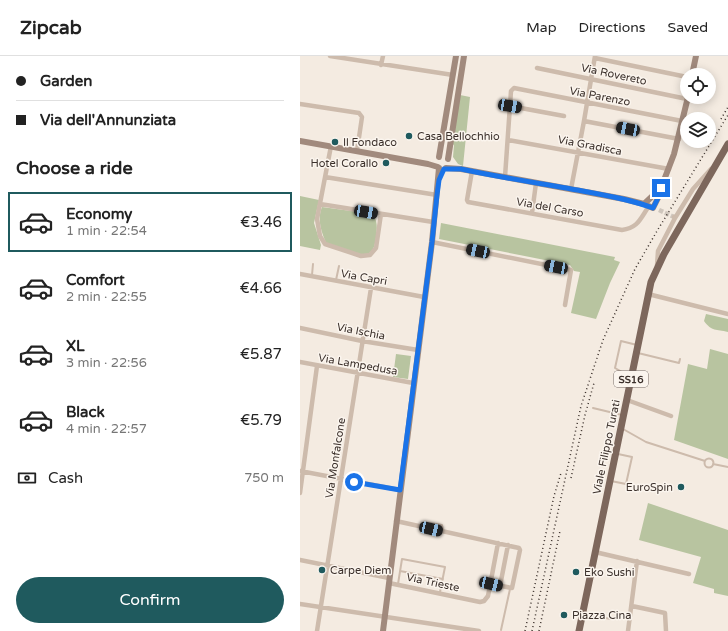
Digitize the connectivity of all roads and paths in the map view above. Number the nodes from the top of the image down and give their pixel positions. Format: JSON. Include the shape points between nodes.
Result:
{"nodes":[{"id":1,"x":330,"y":56,"type":"edge"},
{"id":2,"x":383,"y":56,"type":"edge"},
{"id":3,"x":456,"y":56,"type":"edge"},
{"id":4,"x":464,"y":56,"type":"edge"},
{"id":5,"x":696,"y":56,"type":"edge"},
{"id":6,"x":595,"y":57,"type":"edge"},
{"id":7,"x":381,"y":65,"type":"junction"},
{"id":8,"x":537,"y":68,"type":"dead end"},
{"id":9,"x":693,"y":68,"type":"edge"},
{"id":10,"x":453,"y":75,"type":"junction"},
{"id":11,"x":680,"y":75,"type":"edge"},
{"id":12,"x":592,"y":79,"type":"junction"},
{"id":13,"x":680,"y":97,"type":"edge"},
{"id":14,"x":588,"y":102,"type":"junction"},
{"id":15,"x":300,"y":104,"type":"edge"},
{"id":16,"x":510,"y":106,"type":"junction"},
{"id":17,"x":564,"y":116,"type":"dead end"},
{"id":18,"x":584,"y":121,"type":"junction"},
{"id":19,"x":680,"y":121,"type":"edge"},
{"id":20,"x":680,"y":133,"type":"edge"},
{"id":21,"x":679,"y":139,"type":"junction"},
{"id":22,"x":508,"y":140,"type":"junction"},
{"id":23,"x":300,"y":141,"type":"edge"},
{"id":24,"x":728,"y":144,"type":"edge"},
{"id":25,"x":331,"y":146,"type":"junction"},
{"id":26,"x":357,"y":151,"type":"junction"},
{"id":27,"x":577,"y":152,"type":"junction"},
{"id":28,"x":438,"y":158,"type":"junction"},
{"id":29,"x":428,"y":164,"type":"junction"},
{"id":30,"x":716,"y":164,"type":"junction"},
{"id":31,"x":444,"y":165,"type":"junction"},
{"id":32,"x":669,"y":169,"type":"junction"},
{"id":33,"x":472,"y":171,"type":"junction"},
{"id":34,"x":325,"y":177,"type":"junction"},
{"id":35,"x":504,"y":177,"type":"junction"},
{"id":36,"x":536,"y":183,"type":"junction"},
{"id":37,"x":661,"y":188,"type":"junction"},
{"id":38,"x":570,"y":189,"type":"junction"},
{"id":39,"x":437,"y":195,"type":"junction"},
{"id":40,"x":320,"y":204,"type":"junction"},
{"id":41,"x":651,"y":207,"type":"junction"},
{"id":42,"x":532,"y":213,"type":"junction"},
{"id":43,"x":381,"y":214,"type":"junction"},
{"id":44,"x":433,"y":222,"type":"junction"},
{"id":45,"x":432,"y":242,"type":"junction"},
{"id":46,"x":313,"y":264,"type":"dead end"},
{"id":47,"x":339,"y":266,"type":"dead end"},
{"id":48,"x":656,"y":270,"type":"junction"},
{"id":49,"x":300,"y":274,"type":"edge"},
{"id":50,"x":311,"y":277,"type":"junction"},
{"id":51,"x":336,"y":281,"type":"junction"},
{"id":52,"x":371,"y":288,"type":"junction"},
{"id":53,"x":648,"y":294,"type":"junction"},
{"id":54,"x":424,"y":297,"type":"junction"},
{"id":55,"x":564,"y":305,"type":"dead end"},
{"id":56,"x":728,"y":314,"type":"edge"},
{"id":57,"x":300,"y":328,"type":"edge"},
{"id":58,"x":362,"y":341,"type":"junction"},
{"id":59,"x":638,"y":345,"type":"junction"},
{"id":60,"x":418,"y":350,"type":"junction"},
{"id":61,"x":636,"y":353,"type":"junction"},
{"id":62,"x":680,"y":359,"type":"dead end"},
{"id":63,"x":300,"y":362,"type":"edge"},
{"id":64,"x":317,"y":366,"type":"junction"},
{"id":65,"x":357,"y":373,"type":"junction"},
{"id":66,"x":632,"y":378,"type":"junction"},
{"id":67,"x":413,"y":383,"type":"junction"},
{"id":68,"x":627,"y":400,"type":"junction"},
{"id":69,"x":593,"y":408,"type":"dead end"},
{"id":70,"x":623,"y":415,"type":"junction"},
{"id":71,"x":671,"y":416,"type":"dead end"},
{"id":72,"x":621,"y":427,"type":"junction"},
{"id":73,"x":616,"y":454,"type":"junction"},
{"id":74,"x":705,"y":461,"type":"junction"},
{"id":75,"x":713,"y":464,"type":"junction"},
{"id":76,"x":728,"y":467,"type":"edge"},
{"id":77,"x":302,"y":471,"type":"edge"},
{"id":78,"x":341,"y":479,"type":"junction"},
{"id":79,"x":610,"y":480,"type":"junction"},
{"id":80,"x":400,"y":490,"type":"junction"},
{"id":81,"x":300,"y":493,"type":"edge"},
{"id":82,"x":396,"y":521,"type":"junction"},
{"id":83,"x":429,"y":523,"type":"dead end"},
{"id":84,"x":443,"y":532,"type":"junction"},
{"id":85,"x":498,"y":543,"type":"junction"},
{"id":86,"x":508,"y":545,"type":"junction"},
{"id":87,"x":595,"y":552,"type":"junction"},
{"id":88,"x":300,"y":560,"type":"edge"},
{"id":89,"x":637,"y":561,"type":"junction"},
{"id":90,"x":327,"y":565,"type":"junction"},
{"id":91,"x":400,"y":571,"type":"junction"},
{"id":92,"x":689,"y":574,"type":"dead end"},
{"id":93,"x":443,"y":579,"type":"junction"},
{"id":94,"x":389,"y":580,"type":"junction"},
{"id":95,"x":491,"y":584,"type":"junction"},
{"id":96,"x":398,"y":585,"type":"junction"},
{"id":97,"x":500,"y":586,"type":"junction"},
{"id":98,"x":510,"y":588,"type":"junction"},
{"id":99,"x":440,"y":594,"type":"junction"},
{"id":100,"x":300,"y":604,"type":"edge"},
{"id":101,"x":632,"y":606,"type":"junction"},
{"id":102,"x":320,"y":607,"type":"junction"},
{"id":103,"x":582,"y":614,"type":"junction"},
{"id":104,"x":384,"y":617,"type":"junction"},
{"id":105,"x":611,"y":619,"type":"dead end"},
{"id":106,"x":501,"y":630,"type":"edge"},
{"id":107,"x":317,"y":631,"type":"edge"},
{"id":108,"x":383,"y":631,"type":"edge"},
{"id":109,"x":479,"y":631,"type":"edge"},
{"id":110,"x":579,"y":631,"type":"edge"},
{"id":111,"x":628,"y":631,"type":"edge"},
{"id":112,"x":666,"y":631,"type":"edge"}],
"edges":[{"from":1,"to":7,"type":"street"},
{"from":2,"to":7,"type":"street"},
{"from":3,"to":10,"type":"street"},
{"from":4,"to":31,"type":"street"},
{"from":5,"to":9,"type":"street"},
{"from":6,"to":11,"type":"street"},
{"from":6,"to":12,"type":"street"},
{"from":7,"to":10,"type":"street"},
{"from":8,"to":12,"type":"street","name":"Via Rovereto"},
{"from":10,"to":28,"type":"street"},
{"from":12,"to":13,"type":"street","name":"Via Rovereto"},
{"from":12,"to":14,"type":"street"},
{"from":14,"to":16,"type":"street","name":"Via Parenzo","via":[[514,88]]},
{"from":14,"to":18,"type":"street"},
{"from":14,"to":19,"type":"street","name":"Via Parenzo"},
{"from":15,"to":26,"type":"street","via":[[359,113],[362,117]]},
{"from":16,"to":17,"type":"street"},
{"from":16,"to":22,"type":"street"},
{"from":18,"to":21,"type":"street"},
{"from":18,"to":27,"type":"street"},
{"from":20,"to":21,"type":"street"},
{"from":21,"to":32,"type":"street"},
{"from":22,"to":27,"type":"street","name":"Via Gradisca"},
{"from":22,"to":35,"type":"street"},
{"from":23,"to":25,"type":"street"},
{"from":24,"to":30,"type":"main road","name":"Viale Filippo Turati","number":"SS16"},
{"from":25,"to":26,"type":"street"},
{"from":25,"to":34,"type":"street"},
{"from":26,"to":29,"type":"street"},
{"from":27,"to":32,"type":"street","name":"Via Gradisca"},
{"from":27,"to":38,"type":"street"},
{"from":28,"to":29,"type":"street"},
{"from":28,"to":31,"type":"street","via":[[436,162]]},
{"from":28,"to":31,"type":"street","via":[[443,156]]},
{"from":29,"to":31,"type":"street"},
{"from":30,"to":48,"type":"main road","name":"Viale Filippo Turati","number":"SS16"},
{"from":30,"to":48,"type":"street","via":[[693,189],[675,218],[658,251]]},
{"from":31,"to":33,"type":"street"},
{"from":31,"to":39,"type":"street"},
{"from":32,"to":37,"type":"street"},
{"from":33,"to":35,"type":"street"},
{"from":33,"to":42,"type":"street","name":"Via del Carso","via":[[468,202]]},
{"from":34,"to":39,"type":"street"},
{"from":34,"to":40,"type":"street"},
{"from":35,"to":36,"type":"street"},
{"from":36,"to":38,"type":"street"},
{"from":36,"to":42,"type":"street"},
{"from":37,"to":41,"type":"street"},
{"from":37,"to":41,"type":"street"},
{"from":38,"to":41,"type":"street"},
{"from":39,"to":44,"type":"street"},
{"from":40,"to":43,"type":"street"},
{"from":40,"to":43,"type":"street","via":[[317,219],[320,236],[325,244],[361,256],[370,255],[376,248]]},
{"from":41,"to":42,"type":"street","name":"Via del Carso","via":[[636,226],[622,230]]},
{"from":43,"to":44,"type":"street"},
{"from":44,"to":45,"type":"street"},
{"from":45,"to":54,"type":"street"},
{"from":45,"to":55,"type":"street","via":[[571,270]]},
{"from":46,"to":50,"type":"lane"},
{"from":47,"to":51,"type":"lane"},
{"from":48,"to":53,"type":"main road","name":"Viale Filippo Turati","number":"SS16"},
{"from":49,"to":50,"type":"street","name":"Via Capri"},
{"from":50,"to":51,"type":"street","name":"Via Capri"},
{"from":51,"to":52,"type":"street","name":"Via Capri"},
{"from":52,"to":54,"type":"street","name":"Via Capri"},
{"from":52,"to":58,"type":"street","name":"Via Monfalcone"},
{"from":53,"to":56,"type":"street"},
{"from":53,"to":59,"type":"main road","name":"Viale Filippo Turati","number":"SS16"},
{"from":54,"to":60,"type":"street"},
{"from":57,"to":58,"type":"street","name":"Via Ischia"},
{"from":58,"to":60,"type":"street","name":"Via Ischia"},
{"from":58,"to":65,"type":"street","name":"Via Monfalcone"},
{"from":59,"to":61,"type":"main road","name":"Viale Filippo Turati","number":"SS16"},
{"from":59,"to":66,"type":"lane","via":[[621,341],[615,368]]},
{"from":60,"to":67,"type":"street"},
{"from":61,"to":62,"type":"lane","via":[[679,363]]},
{"from":61,"to":66,"type":"main road","name":"Viale Filippo Turati","number":"SS16"},
{"from":63,"to":64,"type":"street","name":"Via Lampedusa"},
{"from":64,"to":65,"type":"street","name":"Via Lampedusa"},
{"from":64,"to":77,"type":"street"},
{"from":65,"to":67,"type":"street","name":"Via Lampedusa"},
{"from":65,"to":78,"type":"street","name":"Via Monfalcone"},
{"from":66,"to":68,"type":"main road","name":"Viale Filippo Turati","number":"SS16"},
{"from":67,"to":80,"type":"street"},
{"from":68,"to":70,"type":"main road","name":"Viale Filippo Turati","number":"SS16"},
{"from":68,"to":71,"type":"street"},
{"from":69,"to":70,"type":"lane"},
{"from":70,"to":72,"type":"main road","name":"Viale Filippo Turati","number":"SS16"},
{"from":72,"to":73,"type":"main road","name":"Viale Filippo Turati","number":"SS16"},
{"from":72,"to":74,"type":"lane","via":[[646,442]]},
{"from":73,"to":79,"type":"main road","name":"Viale Filippo Turati","number":"SS16"},
{"from":73,"to":79,"type":"lane","via":[[632,457],[626,484]]},
{"from":74,"to":75,"type":"lane","via":[[709,458]]},
{"from":74,"to":75,"type":"lane","via":[[705,466]]},
{"from":75,"to":76,"type":"lane"},
{"from":77,"to":78,"type":"street"},
{"from":77,"to":81,"type":"street"},
{"from":78,"to":80,"type":"street"},
{"from":78,"to":90,"type":"street","name":"Via Monfalcone"},
{"from":79,"to":87,"type":"main road","name":"Viale Filippo Turati","number":"SS16"},
{"from":80,"to":82,"type":"street"},
{"from":82,"to":84,"type":"street"},
{"from":82,"to":94,"type":"street"},
{"from":83,"to":84,"type":"lane","via":[[442,525]]},
{"from":84,"to":85,"type":"street"},
{"from":85,"to":86,"type":"street"},
{"from":85,"to":95,"type":"street","name":"Via Trieste"},
{"from":86,"to":97,"type":"street"},
{"from":86,"to":98,"type":"street","via":[[520,550]]},
{"from":87,"to":89,"type":"street"},
{"from":87,"to":103,"type":"main road","name":"Viale Filippo Turati","number":"SS16"},
{"from":88,"to":90,"type":"street","name":"Via Trieste"},
{"from":89,"to":92,"type":"street"},
{"from":89,"to":101,"type":"street"},
{"from":90,"to":94,"type":"street","name":"Via Trieste"},
{"from":90,"to":102,"type":"street","name":"Via Monfalcone"},
{"from":91,"to":93,"type":"lane"},
{"from":91,"to":93,"type":"lane","via":[[402,559],[445,567]]},
{"from":91,"to":96,"type":"lane"},
{"from":93,"to":99,"type":"lane"},
{"from":94,"to":96,"type":"street","name":"Via Trieste"},
{"from":94,"to":104,"type":"street"},
{"from":95,"to":97,"type":"street"},
{"from":95,"to":99,"type":"street","name":"Via Trieste","via":[[484,602]]},
{"from":96,"to":99,"type":"street","name":"Via Trieste"},
{"from":97,"to":98,"type":"street"},
{"from":98,"to":106,"type":"lane"},
{"from":100,"to":102,"type":"street"},
{"from":101,"to":111,"type":"street"},
{"from":101,"to":112,"type":"street","via":[[665,612]]},
{"from":102,"to":104,"type":"street"},
{"from":102,"to":107,"type":"street","name":"Via Monfalcone"},
{"from":103,"to":105,"type":"lane"},
{"from":103,"to":110,"type":"main road","name":"Viale Filippo Turati","number":"SS16"},
{"from":104,"to":108,"type":"street"},
{"from":104,"to":109,"type":"street"}]}
